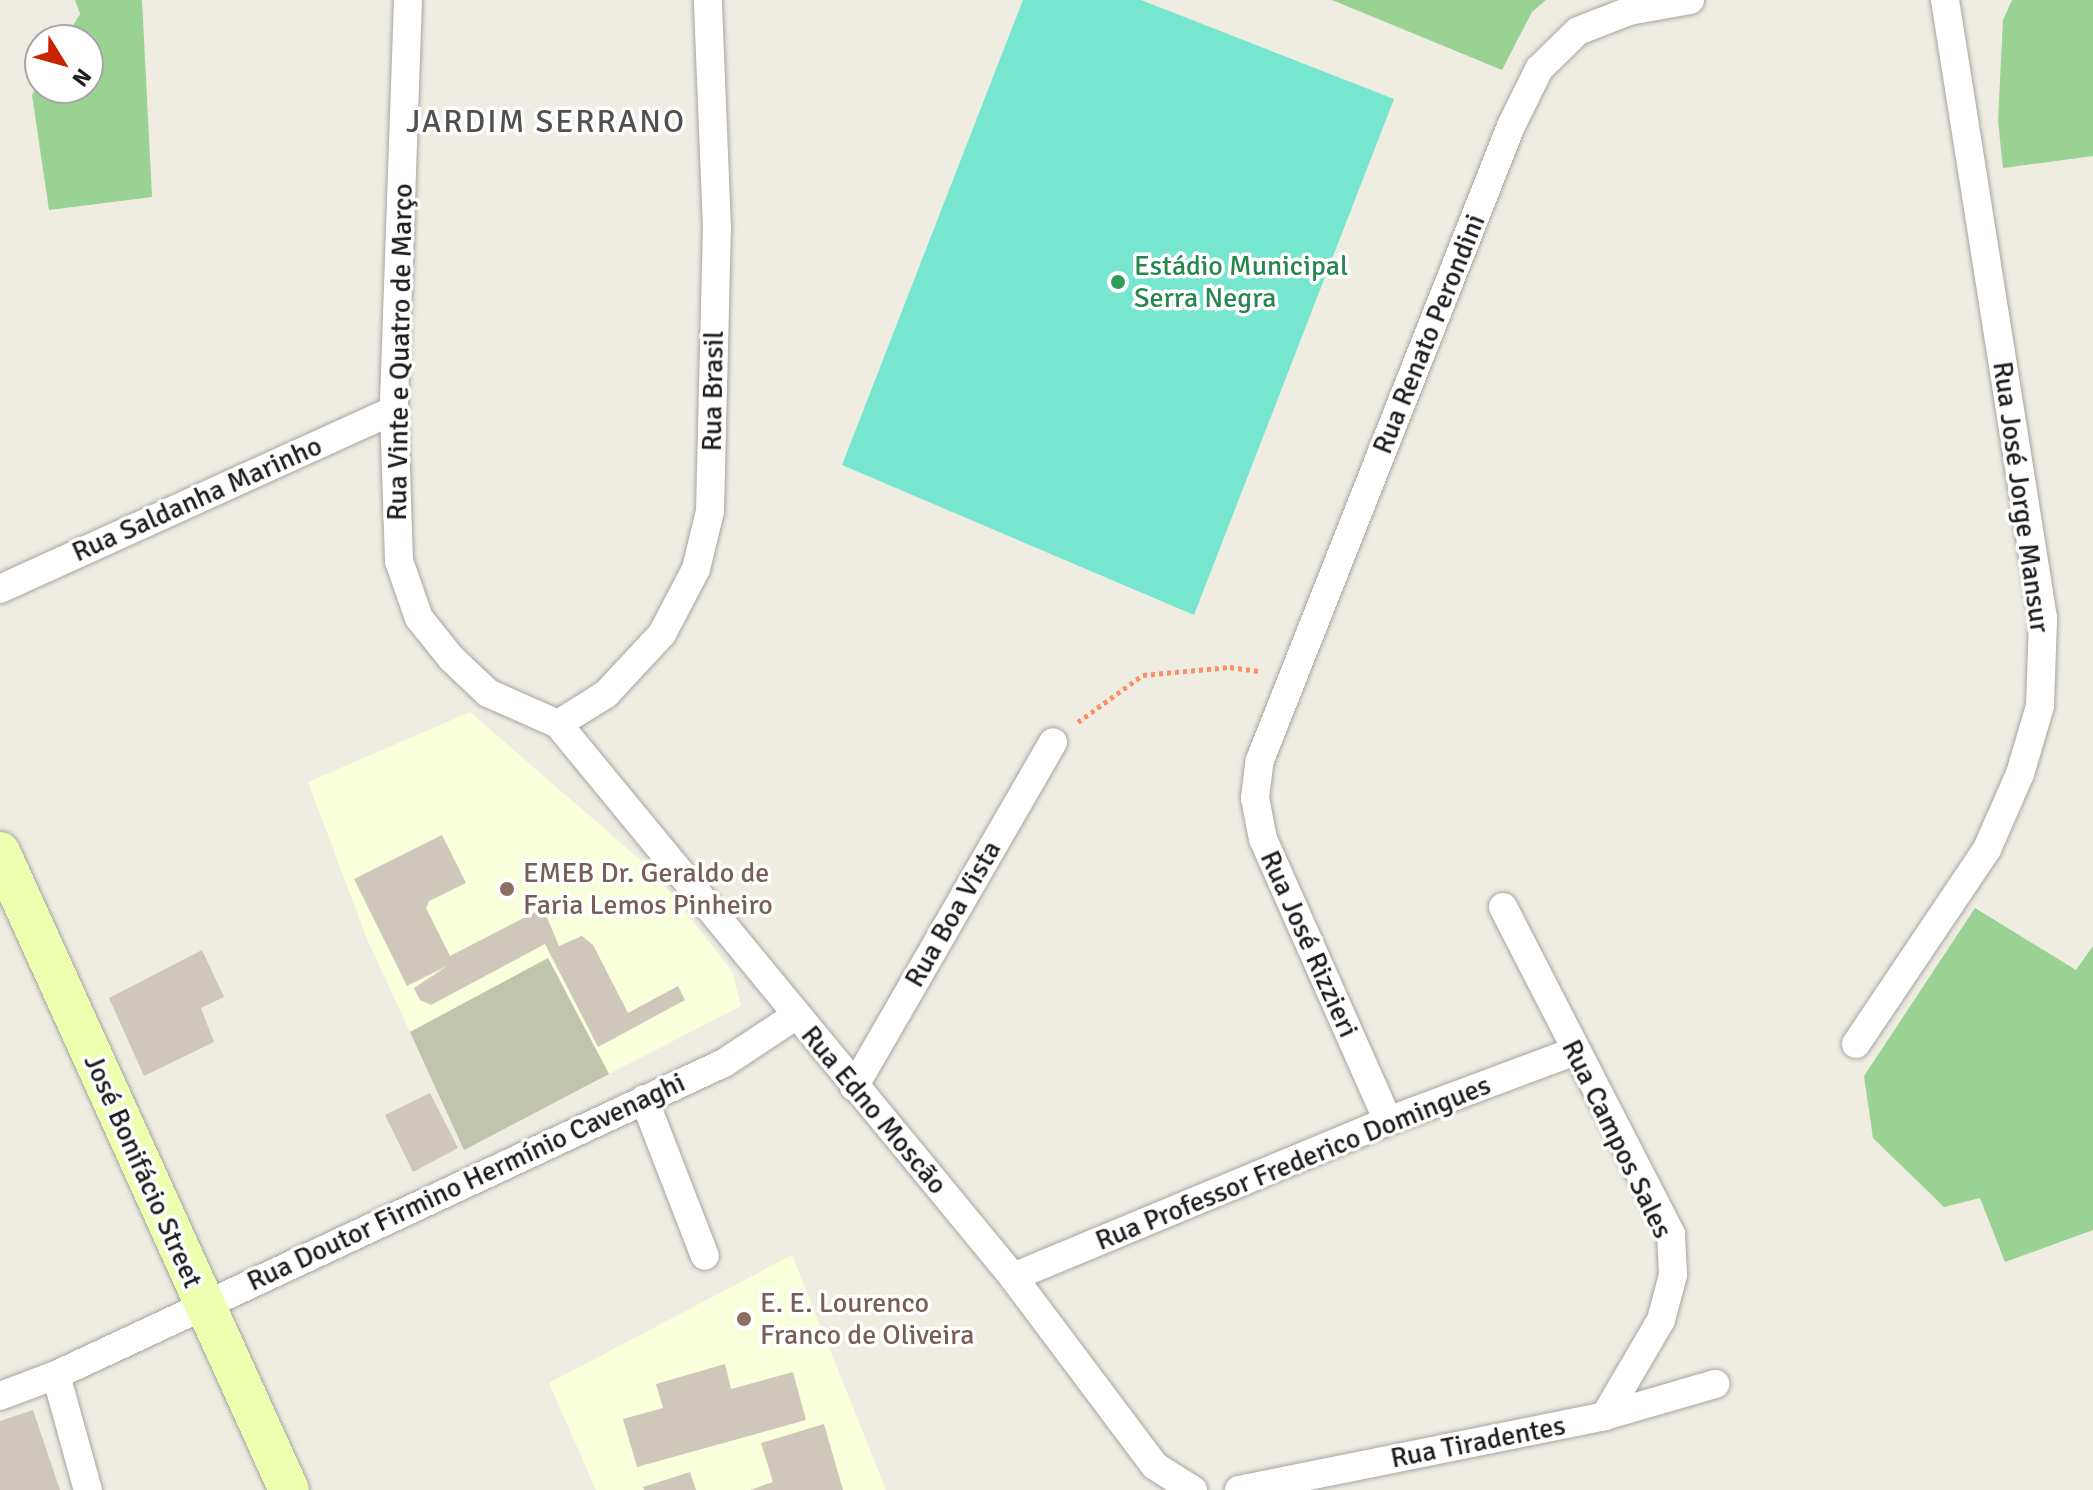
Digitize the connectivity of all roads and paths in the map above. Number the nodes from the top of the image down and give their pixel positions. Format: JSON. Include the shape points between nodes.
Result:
{"nodes":[{"id":1,"x":408,"y":0,"type":"edge"},
{"id":2,"x":708,"y":0,"type":"edge"},
{"id":3,"x":1690,"y":0,"type":"edge"},
{"id":4,"x":1945,"y":0,"type":"edge"},
{"id":5,"x":394,"y":410,"type":"junction"},
{"id":6,"x":0,"y":589,"type":"edge"},
{"id":7,"x":1293,"y":677,"type":"junction"},
{"id":8,"x":558,"y":724,"type":"junction"},
{"id":9,"x":1053,"y":742,"type":"joint"},
{"id":10,"x":1260,"y":760,"type":"joint"},
{"id":11,"x":0,"y":852,"type":"edge"},
{"id":12,"x":1503,"y":907,"type":"dead end"},
{"id":13,"x":795,"y":1016,"type":"junction"},
{"id":14,"x":1856,"y":1044,"type":"dead end"},
{"id":15,"x":1573,"y":1052,"type":"junction"},
{"id":16,"x":854,"y":1087,"type":"junction"},
{"id":17,"x":644,"y":1099,"type":"junction"},
{"id":18,"x":1388,"y":1121,"type":"junction"},
{"id":19,"x":705,"y":1256,"type":"dead end"},
{"id":20,"x":1013,"y":1277,"type":"junction"},
{"id":21,"x":203,"y":1304,"type":"junction"},
{"id":22,"x":56,"y":1375,"type":"junction"},
{"id":23,"x":1715,"y":1384,"type":"dead end"},
{"id":24,"x":0,"y":1396,"type":"edge"},
{"id":25,"x":1605,"y":1416,"type":"junction"},
{"id":26,"x":88,"y":1490,"type":"edge"},
{"id":27,"x":289,"y":1490,"type":"edge"},
{"id":28,"x":1193,"y":1490,"type":"edge"},
{"id":29,"x":1239,"y":1490,"type":"edge"}],
"edges":[{"from":1,"to":5,"type":"street","name":"Rua Vinte e Quatro de Março"},
{"from":2,"to":8,"type":"street","name":"Rua Brasil","via":[[717,229],[710,511],[696,569],[662,634],[606,694]]},
{"from":3,"to":7,"type":"street","name":"Rua Renato Perondini","via":[[1629,11],[1578,31],[1539,69],[1511,126]]},
{"from":4,"to":14,"type":"street","name":"Rua José Jorge Mansur","via":[[2043,618],[2040,706],[2020,774],[1987,849]]},
{"from":5,"to":6,"type":"street","name":"Rua Saldanha Marinho"},
{"from":5,"to":8,"type":"street","name":"Rua Vinte e Quatro de Março","via":[[399,561],[419,618],[488,693]]},
{"from":7,"to":9,"type":"path","via":[[1230,667],[1143,675]]},
{"from":7,"to":10,"type":"street","name":"Rua Renato Perondini"},
{"from":8,"to":13,"type":"street","name":"Rua Edno Moscão"},
{"from":9,"to":16,"type":"street","name":"Rua Boa Vista"},
{"from":10,"to":18,"type":"street","name":"Rua José Rizzieri","via":[[1255,798],[1263,839]]},
{"from":11,"to":21,"type":"main road","name":"José Bonifácio Street"},
{"from":12,"to":15,"type":"street","name":"Rua Campos Sales"},
{"from":13,"to":16,"type":"street","name":"Rua Edno Moscão"},
{"from":13,"to":17,"type":"street","name":"Rua Doutor Firmino Hermínio Cavenaghi","via":[[724,1063]]},
{"from":15,"to":18,"type":"street","name":"Rua Professor Frederico Domingues"},
{"from":15,"to":25,"type":"street","name":"Rua Campos Sales","via":[[1671,1234],[1673,1275],[1661,1320]]},
{"from":16,"to":20,"type":"street","name":"Rua Edno Moscão"},
{"from":17,"to":19,"type":"street"},
{"from":17,"to":21,"type":"street","name":"Rua Doutor Firmino Hermínio Cavenaghi"},
{"from":18,"to":20,"type":"street","name":"Rua Professor Frederico Domingues"},
{"from":20,"to":28,"type":"street","name":"Rua Edno Moscão","via":[[1155,1466]]},
{"from":21,"to":22,"type":"street","name":"Rua Doutor Firmino Hermínio Cavenaghi"},
{"from":21,"to":27,"type":"main road","name":"José Bonifácio Street"},
{"from":22,"to":24,"type":"street","name":"Rua Doutor Firmino Hermínio Cavenaghi"},
{"from":22,"to":26,"type":"street"},
{"from":23,"to":25,"type":"street","name":"Rua Tiradentes"},
{"from":25,"to":29,"type":"street","name":"Rua Tiradentes"}]}
